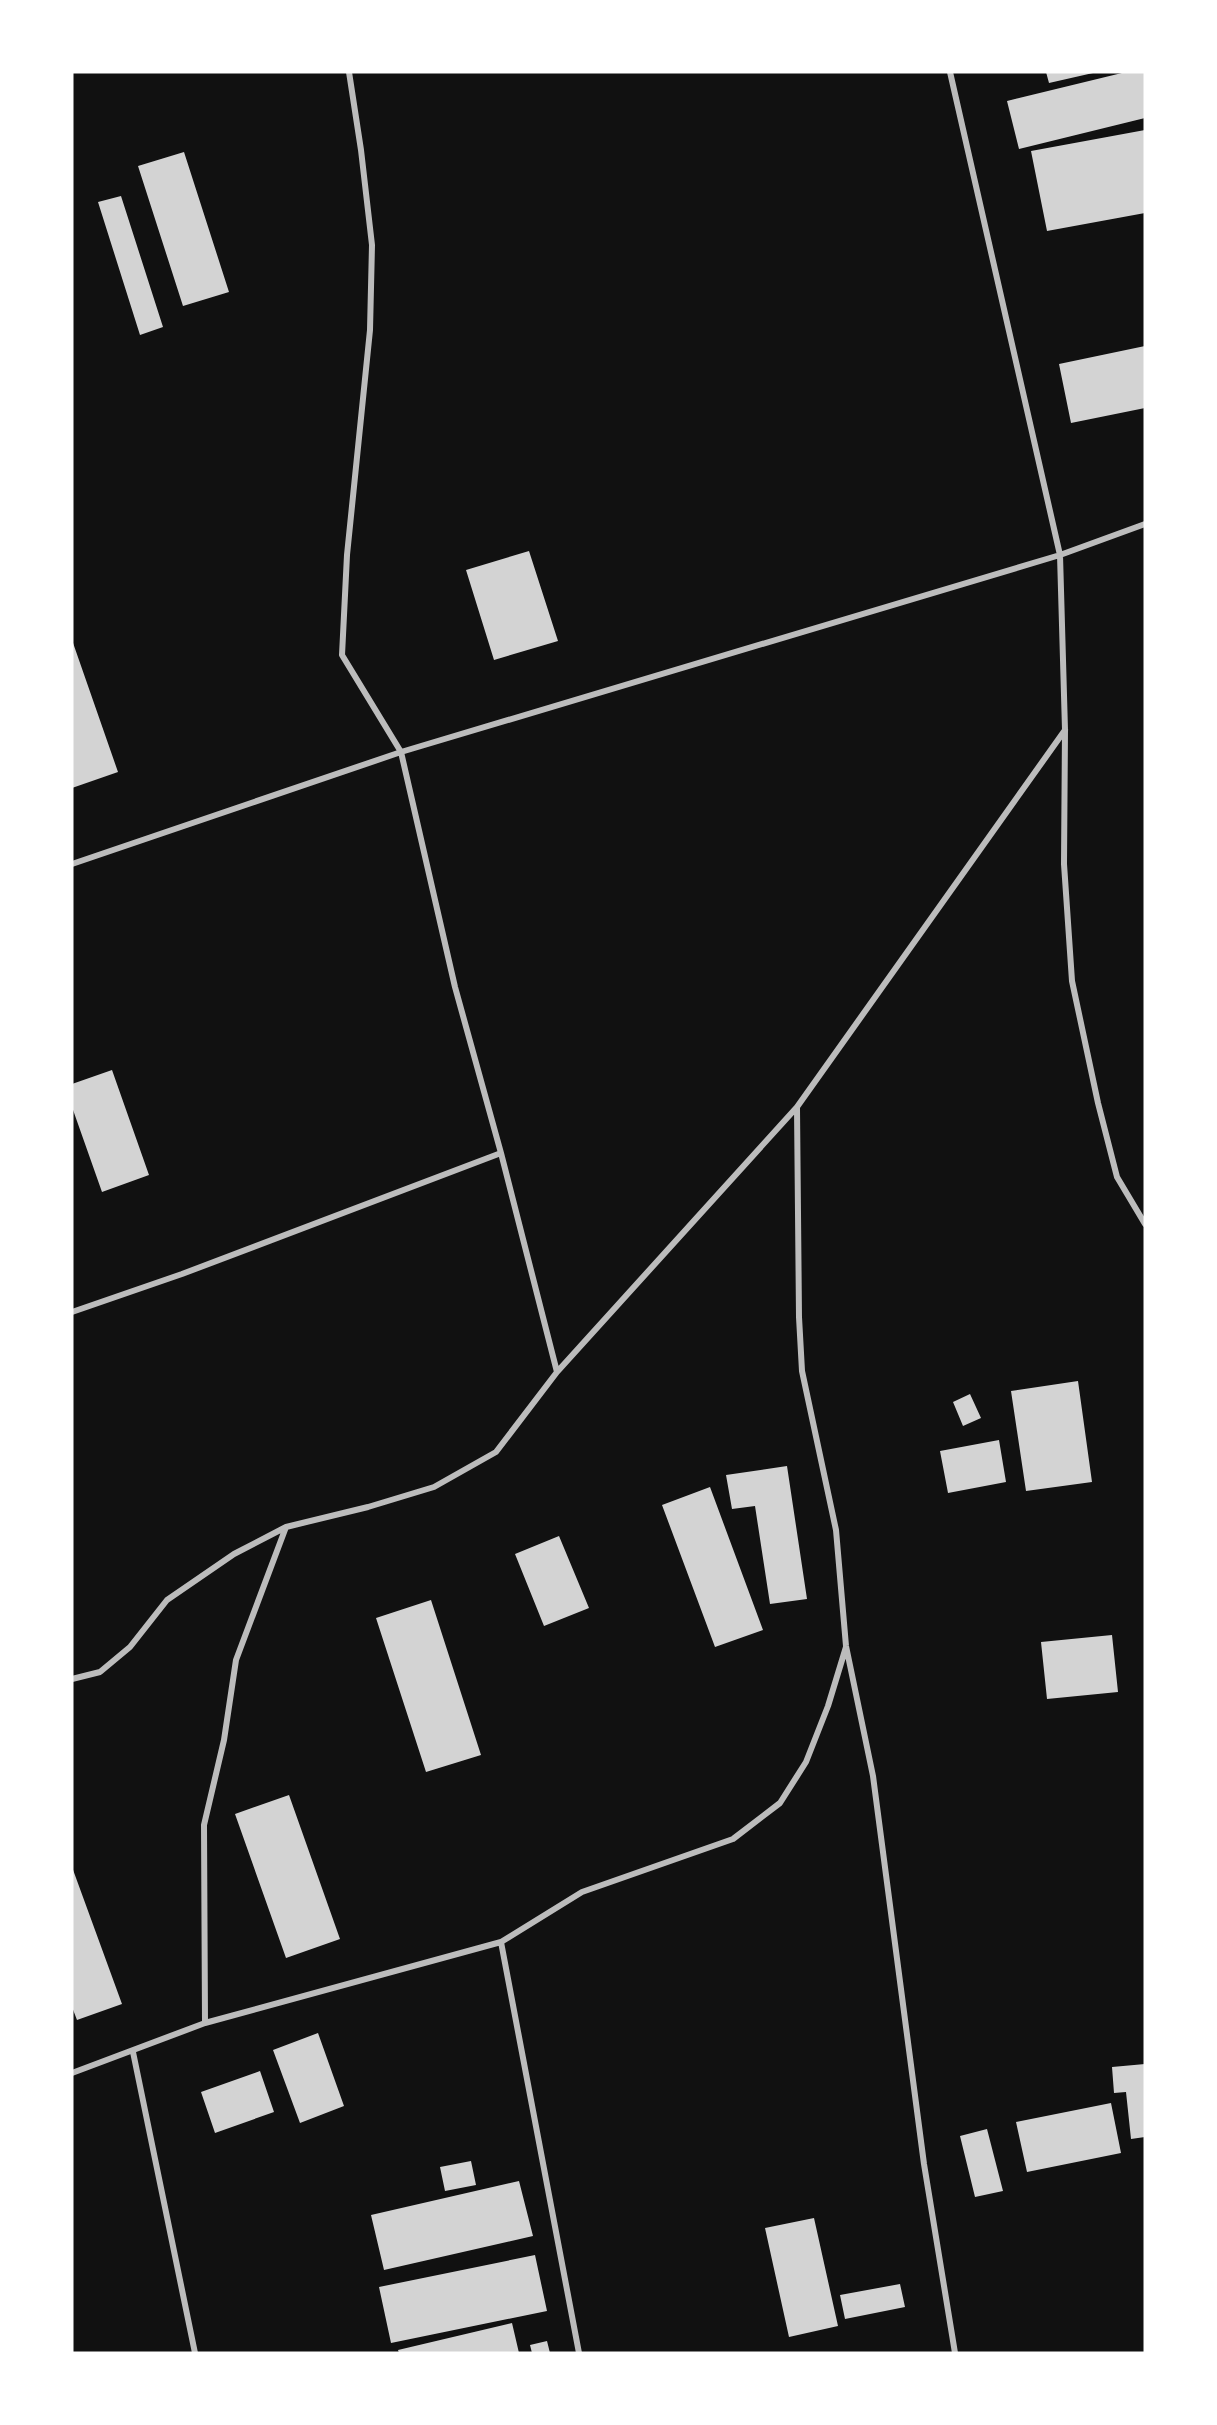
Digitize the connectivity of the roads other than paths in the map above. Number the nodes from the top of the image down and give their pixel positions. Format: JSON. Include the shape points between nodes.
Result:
{"nodes":[{"id":1,"x":350,"y":72,"type":"edge"},
{"id":2,"x":950,"y":72,"type":"edge"},
{"id":3,"x":1145,"y":524,"type":"edge"},
{"id":4,"x":1060,"y":555,"type":"junction"},
{"id":5,"x":1065,"y":730,"type":"junction"},
{"id":6,"x":401,"y":752,"type":"junction"},
{"id":7,"x":72,"y":864,"type":"edge"},
{"id":8,"x":797,"y":1107,"type":"junction"},
{"id":9,"x":501,"y":1153,"type":"junction"},
{"id":10,"x":1145,"y":1224,"type":"edge"},
{"id":11,"x":72,"y":1312,"type":"edge"},
{"id":12,"x":557,"y":1372,"type":"junction"},
{"id":13,"x":286,"y":1527,"type":"junction"},
{"id":14,"x":846,"y":1646,"type":"junction"},
{"id":15,"x":72,"y":1679,"type":"edge"},
{"id":16,"x":501,"y":1942,"type":"junction"},
{"id":17,"x":205,"y":2023,"type":"junction"},
{"id":18,"x":133,"y":2052,"type":"junction"},
{"id":19,"x":72,"y":2073,"type":"edge"},
{"id":20,"x":195,"y":2353,"type":"edge"},
{"id":21,"x":579,"y":2353,"type":"edge"},
{"id":22,"x":955,"y":2353,"type":"edge"}],
"edges":[{"from":1,"to":6,"type":"street","via":[[372,245],[370,330],[347,555],[342,655]]},
{"from":2,"to":4,"type":"street"},
{"from":3,"to":4,"type":"street"},
{"from":4,"to":5,"type":"street"},
{"from":4,"to":6,"type":"street"},
{"from":5,"to":8,"type":"street"},
{"from":5,"to":10,"type":"street","via":[[1064,864],[1072,981],[1117,1178]]},
{"from":6,"to":7,"type":"street"},
{"from":6,"to":9,"type":"street","via":[[456,987]]},
{"from":8,"to":12,"type":"street"},
{"from":8,"to":14,"type":"street","via":[[802,1371],[836,1530]]},
{"from":9,"to":11,"type":"street"},
{"from":9,"to":12,"type":"street"},
{"from":12,"to":13,"type":"street","via":[[496,1452],[434,1487]]},
{"from":13,"to":15,"type":"street","via":[[234,1554],[167,1600],[130,1647],[100,1672]]},
{"from":13,"to":17,"type":"street","via":[[236,1660],[224,1740],[204,1825]]},
{"from":14,"to":16,"type":"street","via":[[806,1762],[780,1803],[733,1839],[582,1892]]},
{"from":14,"to":22,"type":"street","via":[[873,1776],[924,2164]]},
{"from":16,"to":17,"type":"street"},
{"from":16,"to":21,"type":"street"},
{"from":17,"to":18,"type":"street"},
{"from":18,"to":19,"type":"street"},
{"from":18,"to":20,"type":"street"}]}
